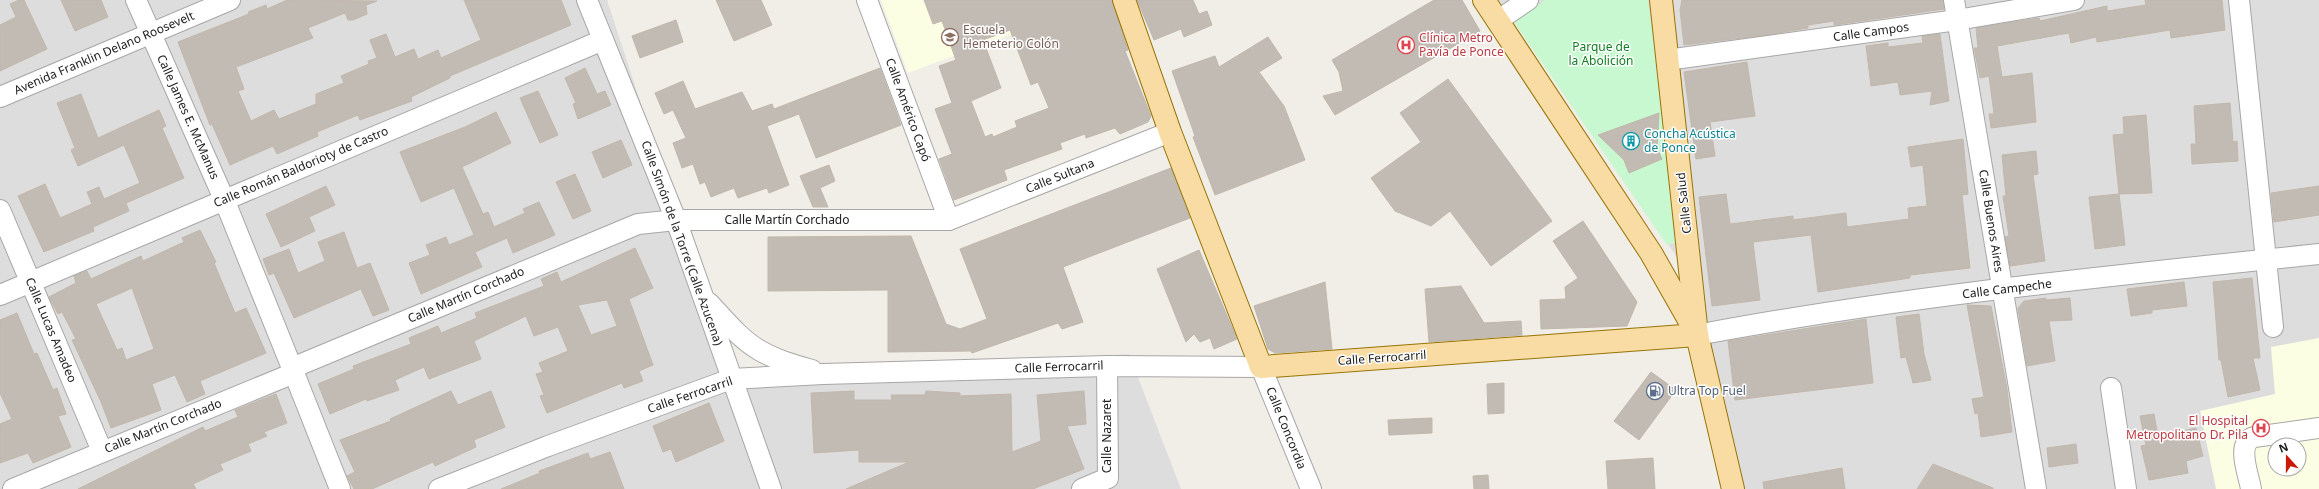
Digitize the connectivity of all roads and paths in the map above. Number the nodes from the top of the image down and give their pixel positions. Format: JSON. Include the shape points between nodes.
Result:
{"nodes":[{"id":1,"x":136,"y":0,"type":"edge"},
{"id":2,"x":230,"y":0,"type":"edge"},
{"id":3,"x":587,"y":0,"type":"edge"},
{"id":4,"x":867,"y":0,"type":"edge"},
{"id":5,"x":1124,"y":0,"type":"edge"},
{"id":6,"x":1484,"y":0,"type":"edge"},
{"id":7,"x":1528,"y":0,"type":"edge"},
{"id":8,"x":1661,"y":0,"type":"edge"},
{"id":9,"x":1954,"y":0,"type":"edge"},
{"id":10,"x":2074,"y":0,"type":"edge"},
{"id":11,"x":2238,"y":0,"type":"edge"},
{"id":12,"x":1957,"y":20,"type":"junction"},
{"id":13,"x":1498,"y":21,"type":"junction"},
{"id":14,"x":152,"y":34,"type":"junction"},
{"id":15,"x":603,"y":40,"type":"junction"},
{"id":16,"x":1667,"y":60,"type":"junction"},
{"id":17,"x":0,"y":97,"type":"edge"},
{"id":18,"x":1170,"y":132,"type":"junction"},
{"id":19,"x":224,"y":199,"type":"junction"},
{"id":20,"x":0,"y":210,"type":"edge"},
{"id":21,"x":676,"y":220,"type":"junction"},
{"id":22,"x":949,"y":220,"type":"junction"},
{"id":23,"x":2319,"y":254,"type":"edge"},
{"id":24,"x":2266,"y":260,"type":"junction"},
{"id":25,"x":30,"y":282,"type":"junction"},
{"id":26,"x":2002,"y":289,"type":"junction"},
{"id":27,"x":0,"y":295,"type":"edge"},
{"id":28,"x":704,"y":299,"type":"junction"},
{"id":29,"x":2273,"y":327,"type":"dead end"},
{"id":30,"x":1697,"y":335,"type":"junction"},
{"id":31,"x":1107,"y":366,"type":"junction"},
{"id":32,"x":1261,"y":367,"type":"junction"},
{"id":33,"x":293,"y":370,"type":"junction"},
{"id":34,"x":823,"y":374,"type":"junction"},
{"id":35,"x":731,"y":380,"type":"junction"},
{"id":36,"x":2111,"y":388,"type":"dead end"},
{"id":37,"x":2319,"y":428,"type":"edge"},
{"id":38,"x":102,"y":450,"type":"junction"},
{"id":39,"x":13,"y":489,"type":"edge"},
{"id":40,"x":340,"y":489,"type":"edge"},
{"id":41,"x":439,"y":489,"type":"edge"},
{"id":42,"x":771,"y":489,"type":"edge"},
{"id":43,"x":1082,"y":489,"type":"edge"},
{"id":44,"x":1311,"y":489,"type":"edge"},
{"id":45,"x":1733,"y":489,"type":"edge"},
{"id":46,"x":2036,"y":489,"type":"edge"},
{"id":47,"x":2126,"y":489,"type":"edge"},
{"id":48,"x":2251,"y":489,"type":"edge"}],
"edges":[{"from":1,"to":14,"type":"street","name":"Calle James E. McManus"},
{"from":2,"to":14,"type":"street","name":"Avenida Franklin Delano Roosevelt"},
{"from":3,"to":15,"type":"street","name":"Calle Simón de la Torre (Calle Azucena)"},
{"from":4,"to":22,"type":"street","name":"Calle Américo Capó"},
{"from":5,"to":18,"type":"main road"},
{"from":6,"to":13,"type":"main road"},
{"from":7,"to":13,"type":"street"},
{"from":8,"to":16,"type":"main road","name":"Calle Salud"},
{"from":9,"to":12,"type":"street","name":"Calle Buenos Aires"},
{"from":10,"to":12,"type":"street","name":"Calle Campos"},
{"from":11,"to":24,"type":"street"},
{"from":12,"to":16,"type":"street","name":"Calle Campos"},
{"from":12,"to":26,"type":"street","name":"Calle Buenos Aires"},
{"from":13,"to":30,"type":"main road","via":[[1651,253]]},
{"from":14,"to":17,"type":"street","name":"Avenida Franklin Delano Roosevelt"},
{"from":14,"to":19,"type":"street","name":"Calle James E. McManus"},
{"from":15,"to":19,"type":"street","name":"Calle Román Baldorioty de Castro"},
{"from":15,"to":21,"type":"street","name":"Calle Simón de la Torre (Calle Azucena)"},
{"from":16,"to":30,"type":"main road","name":"Calle Salud"},
{"from":18,"to":22,"type":"street","name":"Calle Sultana"},
{"from":18,"to":32,"type":"main road"},
{"from":19,"to":25,"type":"street","name":"Calle Román Baldorioty de Castro"},
{"from":19,"to":33,"type":"street","name":"Calle James E. McManus"},
{"from":20,"to":25,"type":"street","name":"Calle Lucas Amadeo"},
{"from":21,"to":22,"type":"street","name":"Calle Martín Corchado"},
{"from":21,"to":28,"type":"street","name":"Calle Simón de la Torre (Calle Azucena)"},
{"from":21,"to":33,"type":"street","name":"Calle Martín Corchado","via":[[638,224]]},
{"from":23,"to":24,"type":"street","name":"Calle Campeche"},
{"from":24,"to":26,"type":"street","name":"Calle Campeche"},
{"from":24,"to":29,"type":"street"},
{"from":25,"to":27,"type":"street","name":"Calle Román Baldorioty de Castro"},
{"from":25,"to":38,"type":"street","name":"Calle Lucas Amadeo"},
{"from":26,"to":30,"type":"street","name":"Calle Campeche","via":[[1772,321]]},
{"from":26,"to":46,"type":"street","name":"Calle Buenos Aires"},
{"from":28,"to":34,"type":"street","via":[[758,350],[778,360]]},
{"from":28,"to":35,"type":"street","name":"Calle Simón de la Torre (Calle Azucena)"},
{"from":30,"to":32,"type":"main road","name":"Calle Ferrocarril"},
{"from":30,"to":45,"type":"main road"},
{"from":31,"to":32,"type":"street","name":"Calle Ferrocarril"},
{"from":31,"to":34,"type":"street","name":"Calle Ferrocarril"},
{"from":31,"to":43,"type":"street","name":"Calle Nazaret","via":[[1108,478]]},
{"from":32,"to":44,"type":"street","name":"Calle Concordia"},
{"from":33,"to":38,"type":"street","name":"Calle Martín Corchado"},
{"from":33,"to":40,"type":"street","name":"Calle James E. McManus"},
{"from":34,"to":35,"type":"street","name":"Calle Ferrocarril"},
{"from":35,"to":41,"type":"street","name":"Calle Ferrocarril","via":[[548,446]]},
{"from":35,"to":42,"type":"street","name":"Calle Simón de la Torre (Calle Azucena)"},
{"from":36,"to":47,"type":"street"},
{"from":37,"to":48,"type":"street","via":[[2254,437],[2248,441],[2244,448]]},
{"from":38,"to":39,"type":"street","name":"Calle Martín Corchado"}]}
